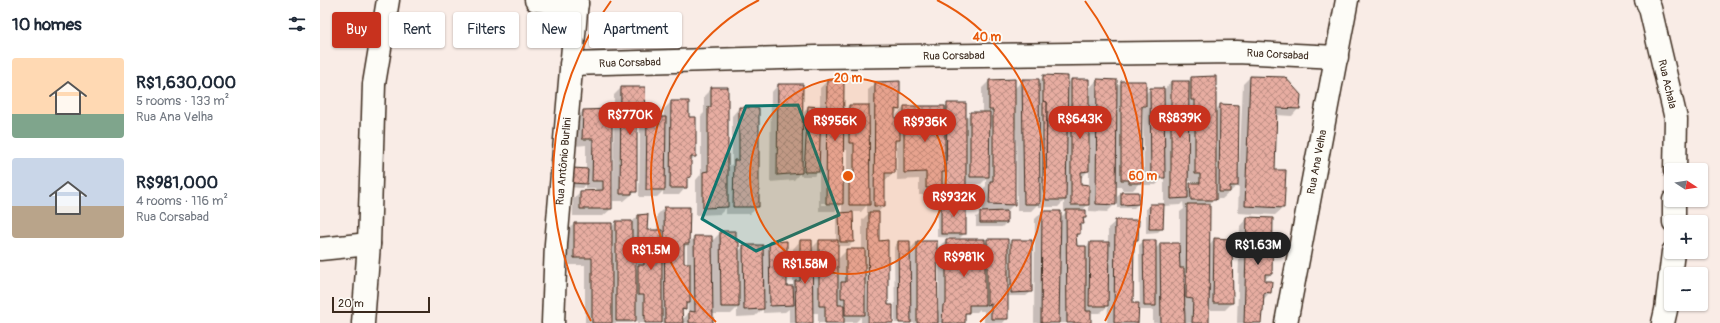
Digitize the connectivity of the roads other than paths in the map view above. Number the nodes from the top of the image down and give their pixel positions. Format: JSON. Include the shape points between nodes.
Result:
{"nodes":[{"id":1,"x":388,"y":0,"type":"edge"},
{"id":2,"x":536,"y":0,"type":"edge"},
{"id":3,"x":1347,"y":0,"type":"edge"},
{"id":4,"x":1646,"y":0,"type":"edge"},
{"id":5,"x":577,"y":2,"type":"edge"},
{"id":6,"x":1337,"y":57,"type":"junction"},
{"id":7,"x":571,"y":64,"type":"junction"},
{"id":8,"x":1675,"y":163,"type":"edge"},
{"id":9,"x":369,"y":244,"type":"junction"},
{"id":10,"x":320,"y":249,"type":"edge"},
{"id":11,"x":1672,"y":259,"type":"edge"},
{"id":12,"x":363,"y":323,"type":"edge"},
{"id":13,"x":553,"y":323,"type":"edge"},
{"id":14,"x":1286,"y":323,"type":"edge"},
{"id":15,"x":1663,"y":323,"type":"edge"}],
"edges":[{"from":1,"to":9,"type":"street","via":[[374,84]]},
{"from":2,"to":5,"type":"street"},
{"from":3,"to":6,"type":"street","name":"Rua Ana Velha"},
{"from":4,"to":8,"type":"street","name":"Rua Achala","via":[[1676,119]]},
{"from":5,"to":7,"type":"street","name":"Rua Antônio Burlini"},
{"from":6,"to":7,"type":"street","name":"Rua Corsabad","via":[[1237,52],[816,57]]},
{"from":6,"to":14,"type":"street","name":"Rua Ana Velha"},
{"from":7,"to":13,"type":"street","name":"Rua Antônio Burlini","via":[[556,244]]},
{"from":9,"to":10,"type":"street"},
{"from":9,"to":12,"type":"street"},
{"from":11,"to":15,"type":"street"}]}
